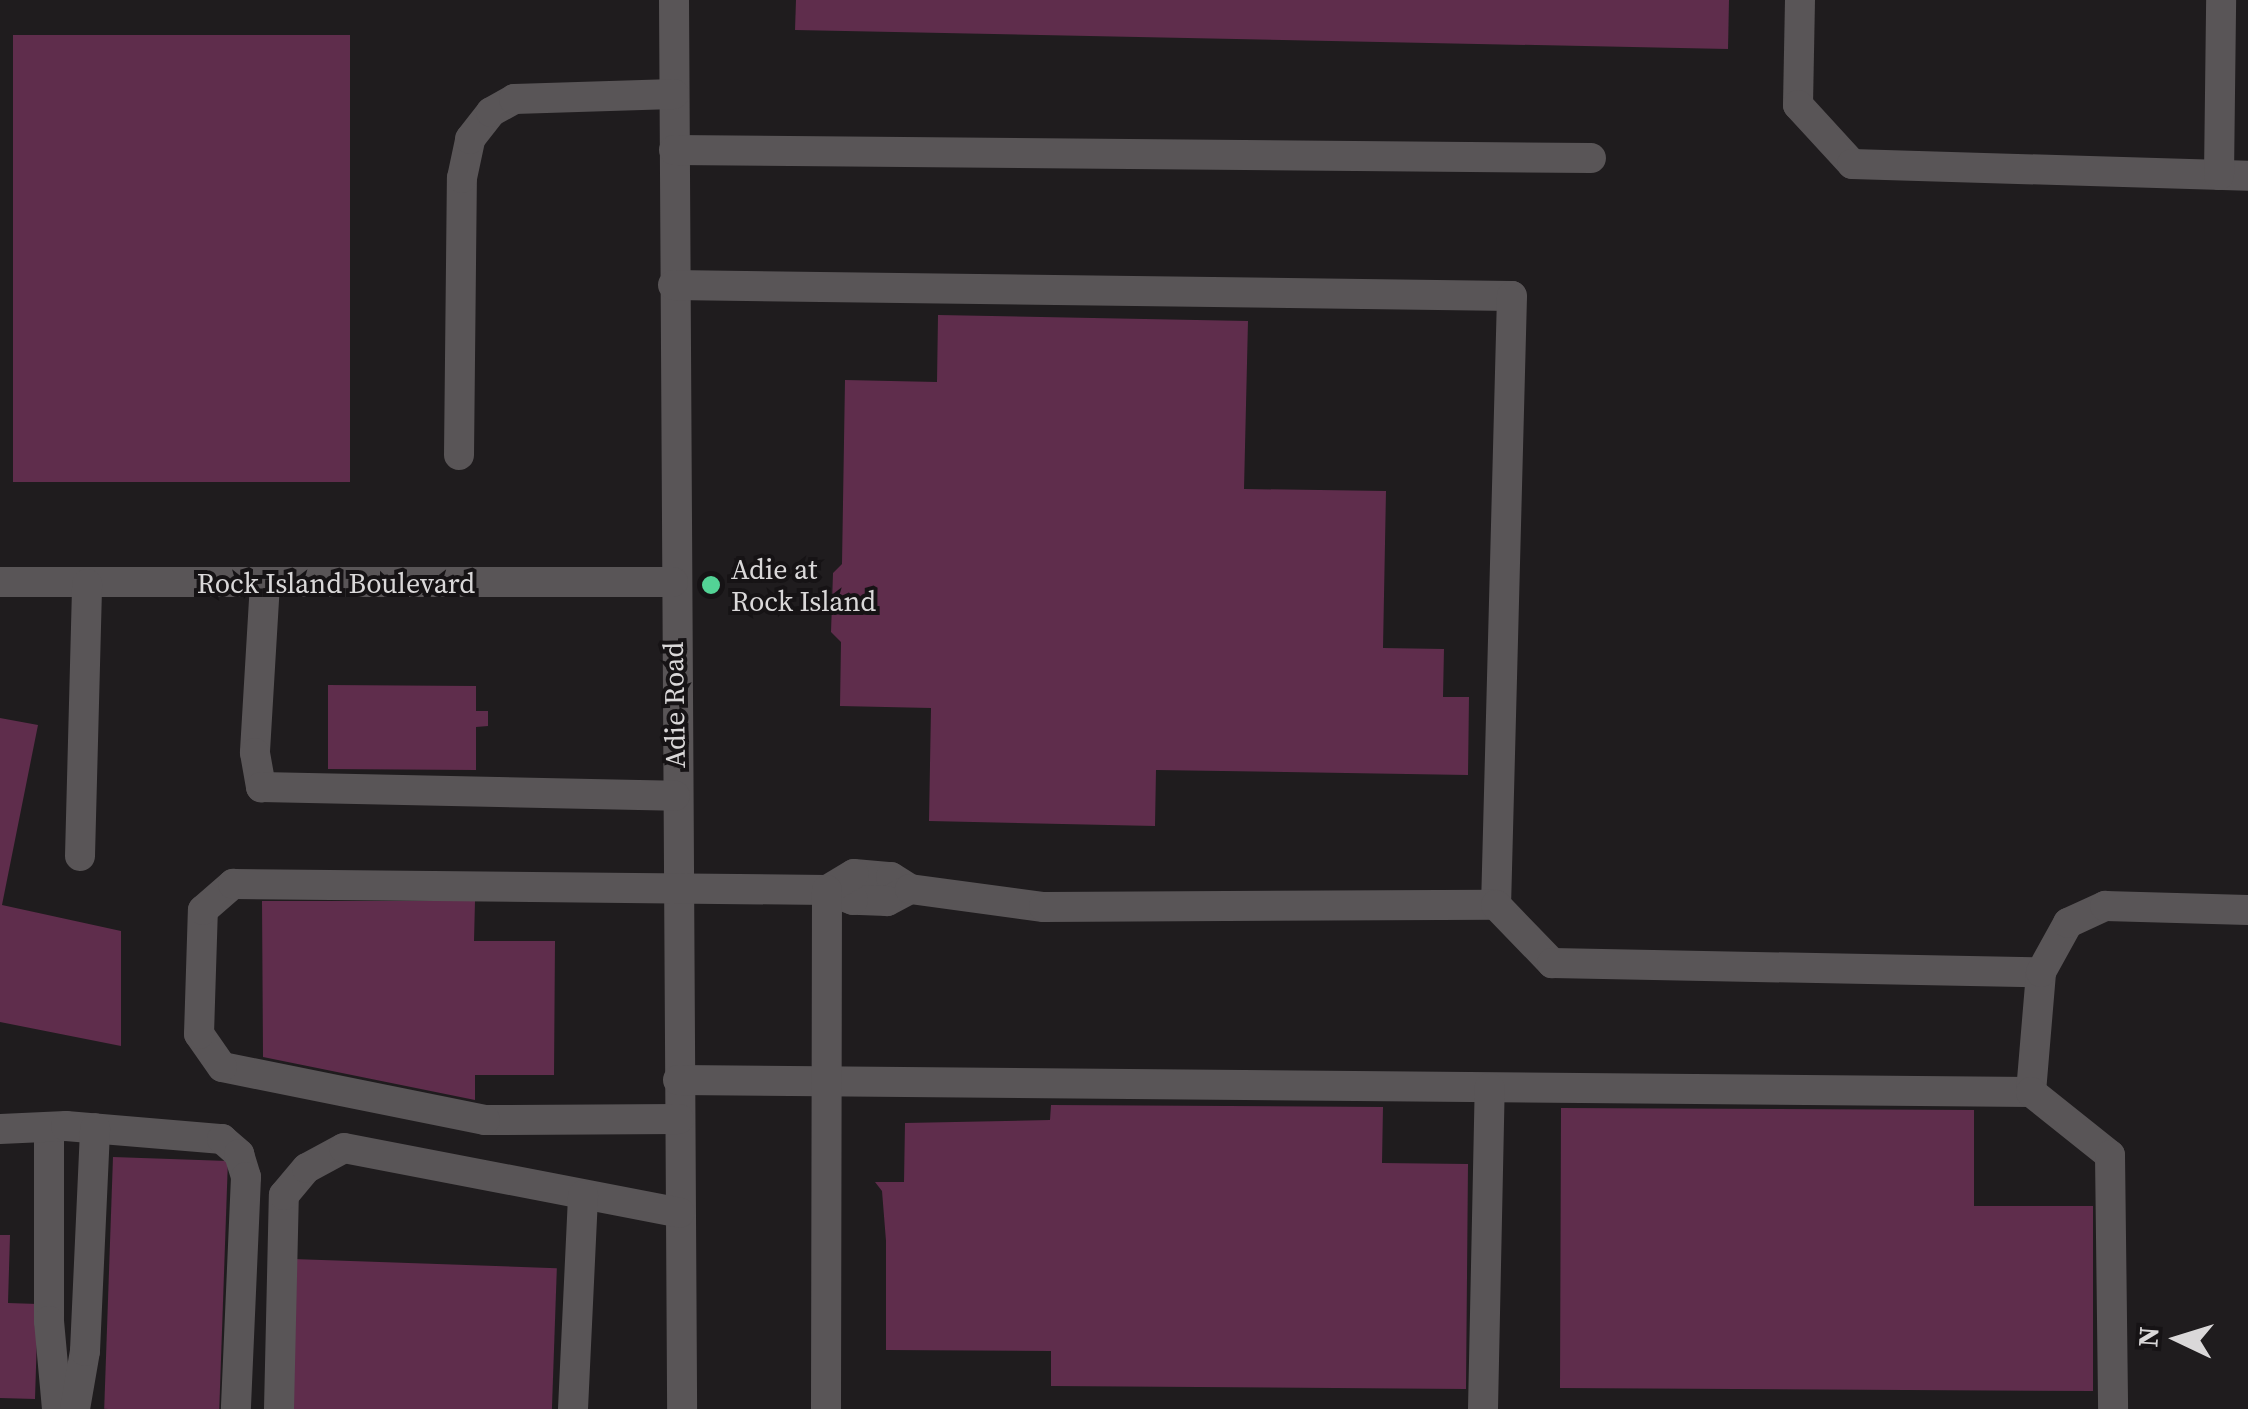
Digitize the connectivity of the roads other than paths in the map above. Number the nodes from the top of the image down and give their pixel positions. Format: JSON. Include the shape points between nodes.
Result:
{"nodes":[{"id":1,"x":674,"y":0,"type":"edge"},
{"id":2,"x":1800,"y":0,"type":"edge"},
{"id":3,"x":2221,"y":0,"type":"edge"},
{"id":4,"x":674,"y":94,"type":"junction"},
{"id":5,"x":674,"y":150,"type":"junction"},
{"id":6,"x":1591,"y":158,"type":"dead end"},
{"id":7,"x":2233,"y":176,"type":"edge"},
{"id":8,"x":674,"y":285,"type":"junction"},
{"id":9,"x":459,"y":456,"type":"dead end"},
{"id":10,"x":0,"y":582,"type":"edge"},
{"id":11,"x":673,"y":582,"type":"junction"},
{"id":12,"x":87,"y":584,"type":"junction"},
{"id":13,"x":265,"y":584,"type":"junction"},
{"id":14,"x":675,"y":796,"type":"junction"},
{"id":15,"x":80,"y":856,"type":"dead end"},
{"id":16,"x":828,"y":890,"type":"junction"},
{"id":17,"x":676,"y":891,"type":"junction"},
{"id":18,"x":1496,"y":905,"type":"junction"},
{"id":19,"x":2248,"y":910,"type":"edge"},
{"id":20,"x":2041,"y":972,"type":"junction"},
{"id":21,"x":678,"y":1080,"type":"junction"},
{"id":22,"x":826,"y":1082,"type":"junction"},
{"id":23,"x":1490,"y":1088,"type":"junction"},
{"id":24,"x":2032,"y":1092,"type":"junction"},
{"id":25,"x":679,"y":1119,"type":"junction"},
{"id":26,"x":49,"y":1127,"type":"junction"},
{"id":27,"x":95,"y":1128,"type":"junction"},
{"id":28,"x":0,"y":1129,"type":"edge"},
{"id":29,"x":583,"y":1194,"type":"junction"},
{"id":30,"x":680,"y":1213,"type":"junction"},
{"id":31,"x":57,"y":1409,"type":"edge"},
{"id":32,"x":75,"y":1409,"type":"edge"},
{"id":33,"x":236,"y":1409,"type":"edge"},
{"id":34,"x":279,"y":1409,"type":"edge"},
{"id":35,"x":573,"y":1409,"type":"edge"},
{"id":36,"x":682,"y":1409,"type":"edge"},
{"id":37,"x":826,"y":1409,"type":"edge"},
{"id":38,"x":1483,"y":1409,"type":"edge"},
{"id":39,"x":2112,"y":1409,"type":"edge"}],
"edges":[{"from":1,"to":4,"type":"street","name":"Adie Road"},
{"from":2,"to":7,"type":"street","via":[[1798,105],[1852,164]]},
{"from":3,"to":7,"type":"street"},
{"from":4,"to":5,"type":"street","name":"Adie Road"},
{"from":4,"to":9,"type":"street","via":[[514,100],[491,112],[470,139],[462,178]]},
{"from":5,"to":6,"type":"street"},
{"from":5,"to":8,"type":"street","name":"Adie Road"},
{"from":8,"to":11,"type":"street","name":"Adie Road"},
{"from":8,"to":18,"type":"street","via":[[1512,296]]},
{"from":10,"to":12,"type":"street","name":"Rock Island Boulevard"},
{"from":11,"to":13,"type":"street","name":"Rock Island Boulevard"},
{"from":11,"to":14,"type":"street","name":"Adie Road"},
{"from":12,"to":13,"type":"street","name":"Rock Island Boulevard"},
{"from":12,"to":15,"type":"street"},
{"from":13,"to":14,"type":"street","via":[[255,752],[260,786]]},
{"from":14,"to":17,"type":"street","name":"Adie Road"},
{"from":16,"to":17,"type":"street"},
{"from":16,"to":18,"type":"street","via":[[854,874],[891,878],[910,889],[1044,907]]},
{"from":16,"to":22,"type":"street"},
{"from":17,"to":21,"type":"street","name":"Adie Road"},
{"from":17,"to":25,"type":"street","via":[[233,884],[203,910],[199,1034],[222,1067],[484,1120]]},
{"from":18,"to":20,"type":"street","via":[[1552,963]]},
{"from":19,"to":20,"type":"street","via":[[2105,906],[2068,923]]},
{"from":20,"to":24,"type":"street"},
{"from":21,"to":22,"type":"street"},
{"from":21,"to":25,"type":"street","name":"Adie Road"},
{"from":22,"to":23,"type":"street"},
{"from":22,"to":37,"type":"street"},
{"from":23,"to":24,"type":"street"},
{"from":23,"to":38,"type":"street"},
{"from":24,"to":39,"type":"street","via":[[2110,1156]]},
{"from":25,"to":30,"type":"street","name":"Adie Road"},
{"from":26,"to":27,"type":"street"},
{"from":26,"to":28,"type":"street"},
{"from":26,"to":31,"type":"street","via":[[49,1321]]},
{"from":27,"to":32,"type":"street","via":[[85,1351]]},
{"from":27,"to":33,"type":"street","via":[[222,1139],[239,1154],[246,1177]]},
{"from":29,"to":30,"type":"street"},
{"from":29,"to":34,"type":"street","via":[[344,1148],[307,1168],[284,1196]]},
{"from":29,"to":35,"type":"street"},
{"from":30,"to":36,"type":"street","name":"Adie Road"}]}
